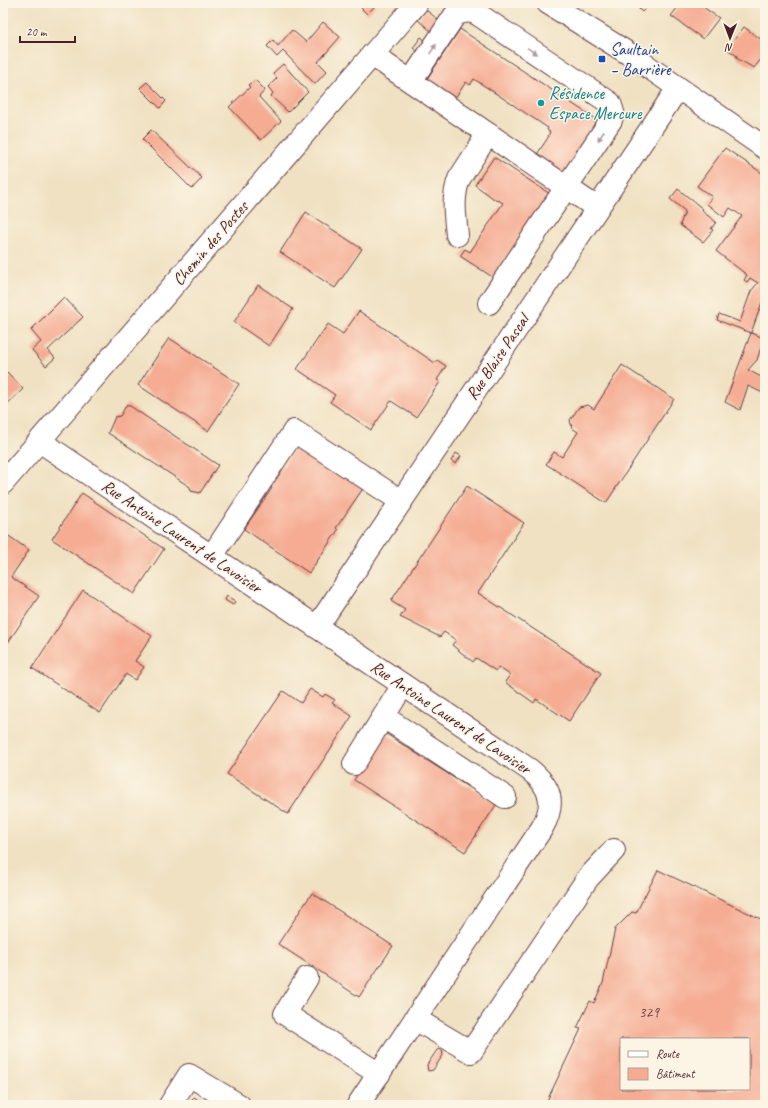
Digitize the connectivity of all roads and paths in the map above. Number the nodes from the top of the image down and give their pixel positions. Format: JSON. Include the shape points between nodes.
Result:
{"nodes":[{"id":1,"x":417,"y":3,"type":"edge"},
{"id":2,"x":548,"y":3,"type":"edge"},
{"id":3,"x":570,"y":3,"type":"edge"},
{"id":4,"x":372,"y":54,"type":"junction"},
{"id":5,"x":634,"y":57,"type":"junction"},
{"id":6,"x":411,"y":81,"type":"junction"},
{"id":7,"x":678,"y":88,"type":"junction"},
{"id":8,"x":488,"y":134,"type":"junction"},
{"id":9,"x":765,"y":148,"type":"edge"},
{"id":10,"x":567,"y":187,"type":"junction"},
{"id":11,"x":597,"y":208,"type":"junction"},
{"id":12,"x":457,"y":235,"type":"dead end"},
{"id":13,"x":489,"y":303,"type":"dead end"},
{"id":14,"x":40,"y":442,"type":"junction"},
{"id":15,"x":3,"y":483,"type":"edge"},
{"id":16,"x":401,"y":501,"type":"junction"},
{"id":17,"x":212,"y":556,"type":"junction"},
{"id":18,"x":317,"y":627,"type":"junction"},
{"id":19,"x":403,"y":685,"type":"junction"},
{"id":20,"x":384,"y":717,"type":"junction"},
{"id":21,"x":354,"y":764,"type":"dead end"},
{"id":22,"x":505,"y":797,"type":"dead end"},
{"id":23,"x":614,"y":850,"type":"dead end"},
{"id":24,"x":307,"y":978,"type":"dead end"},
{"id":25,"x":415,"y":1020,"type":"junction"},
{"id":26,"x":378,"y":1074,"type":"junction"},
{"id":27,"x":170,"y":1105,"type":"edge"},
{"id":28,"x":239,"y":1105,"type":"edge"},
{"id":29,"x":358,"y":1105,"type":"edge"}],
"edges":[{"from":1,"to":4,"type":"street","name":"Chemin des Postes"},
{"from":2,"to":5,"type":"street"},
{"from":3,"to":5,"type":"street"},
{"from":4,"to":6,"type":"street"},
{"from":4,"to":14,"type":"street","name":"Chemin des Postes"},
{"from":5,"to":7,"type":"street"},
{"from":6,"to":8,"type":"street"},
{"from":6,"to":10,"type":"street","one_way":true,"via":[[455,15],[471,11],[610,103],[613,112],[611,120]]},
{"from":7,"to":9,"type":"street"},
{"from":7,"to":11,"type":"street","name":"Rue Blaise Pascal"},
{"from":8,"to":10,"type":"street"},
{"from":8,"to":12,"type":"street","via":[[459,179],[456,188],[454,201]]},
{"from":10,"to":11,"type":"street"},
{"from":10,"to":13,"type":"street"},
{"from":11,"to":16,"type":"street","name":"Rue Blaise Pascal"},
{"from":14,"to":15,"type":"street","name":"Chemin des Postes"},
{"from":14,"to":17,"type":"street","name":"Rue Antoine Laurent de Lavoisier"},
{"from":16,"to":17,"type":"street","via":[[294,431]]},
{"from":16,"to":18,"type":"street","name":"Rue Blaise Pascal"},
{"from":17,"to":18,"type":"street","name":"Rue Antoine Laurent de Lavoisier"},
{"from":18,"to":19,"type":"street","name":"Rue Antoine Laurent de Lavoisier"},
{"from":19,"to":20,"type":"street"},
{"from":19,"to":25,"type":"street","name":"Rue Antoine Laurent de Lavoisier","via":[[530,770],[546,787],[550,803],[542,828]]},
{"from":20,"to":21,"type":"street"},
{"from":20,"to":22,"type":"street"},
{"from":23,"to":25,"type":"street","via":[[588,878],[471,1052]]},
{"from":24,"to":26,"type":"street","via":[[285,1014]]},
{"from":25,"to":26,"type":"street","name":"Rue Antoine Laurent de Lavoisier"},
{"from":26,"to":29,"type":"street","name":"Rue Antoine Laurent de Lavoisier"},
{"from":27,"to":28,"type":"street","via":[[189,1075]]}]}
